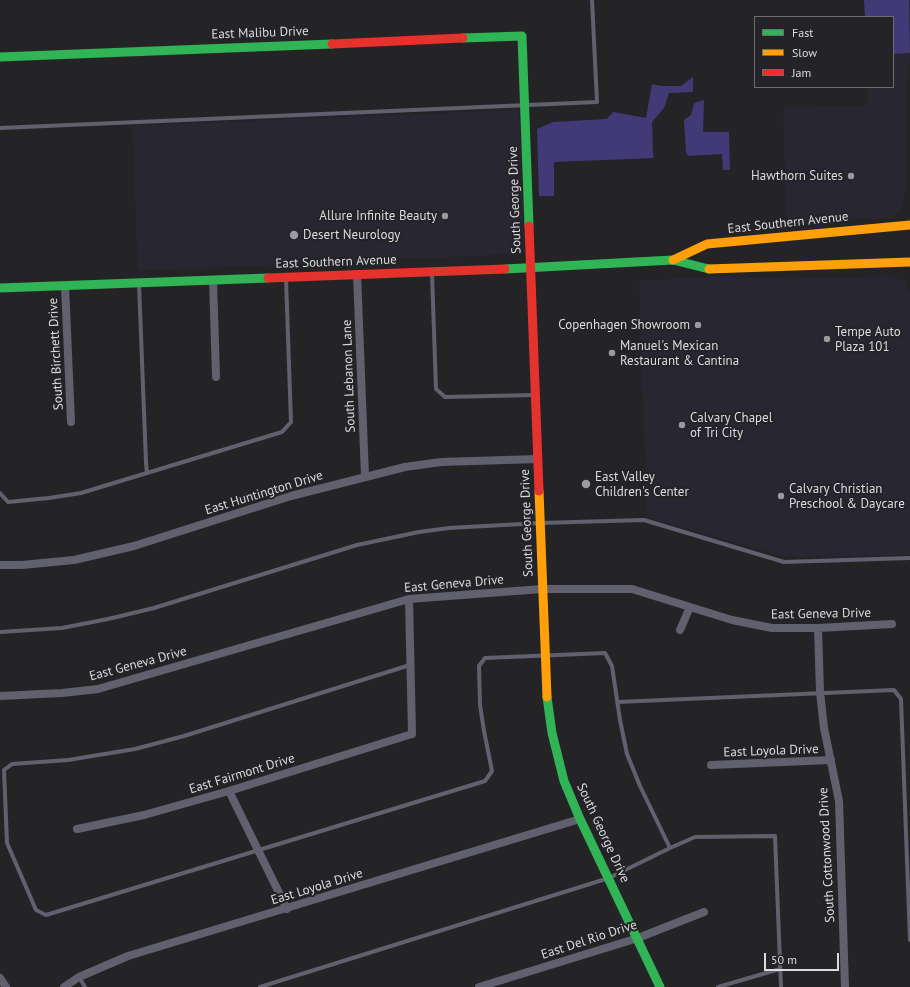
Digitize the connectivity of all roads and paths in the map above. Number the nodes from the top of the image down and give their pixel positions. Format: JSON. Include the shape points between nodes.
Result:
{"nodes":[{"id":1,"x":592,"y":0,"type":"edge"},
{"id":2,"x":522,"y":36,"type":"joint"},
{"id":3,"x":0,"y":57,"type":"edge"},
{"id":4,"x":525,"y":106,"type":"junction"},
{"id":5,"x":0,"y":128,"type":"edge"},
{"id":6,"x":910,"y":225,"type":"edge"},
{"id":7,"x":672,"y":260,"type":"junction"},
{"id":8,"x":910,"y":262,"type":"edge"},
{"id":9,"x":531,"y":268,"type":"junction"},
{"id":10,"x":432,"y":271,"type":"junction"},
{"id":11,"x":357,"y":274,"type":"junction"},
{"id":12,"x":286,"y":277,"type":"junction"},
{"id":13,"x":213,"y":280,"type":"junction"},
{"id":14,"x":139,"y":283,"type":"junction"},
{"id":15,"x":65,"y":286,"type":"junction"},
{"id":16,"x":0,"y":288,"type":"edge"},
{"id":17,"x":216,"y":377,"type":"dead end"},
{"id":18,"x":536,"y":395,"type":"junction"},
{"id":19,"x":71,"y":422,"type":"dead end"},
{"id":20,"x":538,"y":459,"type":"junction"},
{"id":21,"x":147,"y":473,"type":"junction"},
{"id":22,"x":365,"y":476,"type":"junction"},
{"id":23,"x":0,"y":492,"type":"edge"},
{"id":24,"x":540,"y":523,"type":"junction"},
{"id":25,"x":910,"y":558,"type":"edge"},
{"id":26,"x":0,"y":566,"type":"edge"},
{"id":27,"x":542,"y":589,"type":"junction"},
{"id":28,"x":409,"y":599,"type":"junction"},
{"id":29,"x":690,"y":607,"type":"junction"},
{"id":30,"x":892,"y":624,"type":"dead end"},
{"id":31,"x":818,"y":628,"type":"junction"},
{"id":32,"x":680,"y":630,"type":"dead end"},
{"id":33,"x":0,"y":632,"type":"edge"},
{"id":34,"x":545,"y":655,"type":"junction"},
{"id":35,"x":410,"y":666,"type":"junction"},
{"id":36,"x":820,"y":692,"type":"junction"},
{"id":37,"x":0,"y":696,"type":"edge"},
{"id":38,"x":617,"y":702,"type":"junction"},
{"id":39,"x":831,"y":760,"type":"junction"},
{"id":40,"x":711,"y":765,"type":"dead end"},
{"id":41,"x":229,"y":791,"type":"junction"},
{"id":42,"x":580,"y":819,"type":"junction"},
{"id":43,"x":77,"y":829,"type":"dead end"},
{"id":44,"x":670,"y":848,"type":"junction"},
{"id":45,"x":259,"y":851,"type":"junction"},
{"id":46,"x":610,"y":878,"type":"junction"},
{"id":47,"x":287,"y":909,"type":"junction"},
{"id":48,"x":704,"y":912,"type":"dead end"},
{"id":49,"x":638,"y":938,"type":"junction"},
{"id":50,"x":910,"y":940,"type":"edge"},
{"id":51,"x":780,"y":969,"type":"junction"},
{"id":52,"x":79,"y":977,"type":"junction"},
{"id":53,"x":0,"y":978,"type":"edge"},
{"id":54,"x":6,"y":987,"type":"edge"},
{"id":55,"x":64,"y":987,"type":"edge"},
{"id":56,"x":85,"y":987,"type":"edge"},
{"id":57,"x":260,"y":987,"type":"edge"},
{"id":58,"x":479,"y":987,"type":"edge"},
{"id":59,"x":660,"y":987,"type":"edge"},
{"id":60,"x":718,"y":987,"type":"edge"},
{"id":61,"x":781,"y":987,"type":"edge"},
{"id":62,"x":845,"y":987,"type":"edge"}],
"edges":[{"from":1,"to":4,"type":"lane","via":[[597,102]]},
{"from":2,"to":3,"type":"street","name":"East Malibu Drive"},
{"from":2,"to":4,"type":"street","name":"South George Drive"},
{"from":4,"to":5,"type":"lane"},
{"from":4,"to":9,"type":"street","name":"South George Drive"},
{"from":6,"to":7,"type":"street","name":"East Southern Avenue","via":[[707,244]]},
{"from":7,"to":8,"type":"street","name":"East Southern Avenue","via":[[711,269]]},
{"from":7,"to":9,"type":"street","name":"East Southern Avenue"},
{"from":9,"to":10,"type":"street","name":"East Southern Avenue"},
{"from":9,"to":18,"type":"street","name":"South George Drive"},
{"from":10,"to":11,"type":"street","name":"East Southern Avenue"},
{"from":10,"to":18,"type":"lane","via":[[436,389],[445,398]]},
{"from":11,"to":12,"type":"street","name":"East Southern Avenue"},
{"from":11,"to":22,"type":"street","name":"South Lebanon Lane"},
{"from":12,"to":13,"type":"street","name":"East Southern Avenue"},
{"from":12,"to":21,"type":"lane","via":[[291,422],[282,432]]},
{"from":13,"to":14,"type":"street","name":"East Southern Avenue"},
{"from":13,"to":17,"type":"street"},
{"from":14,"to":15,"type":"street","name":"East Southern Avenue"},
{"from":14,"to":21,"type":"lane"},
{"from":15,"to":16,"type":"street","name":"East Southern Avenue"},
{"from":15,"to":19,"type":"street","name":"South Birchett Drive"},
{"from":18,"to":20,"type":"street","name":"South George Drive"},
{"from":20,"to":22,"type":"street","name":"East Huntington Drive","via":[[441,462]]},
{"from":20,"to":24,"type":"street","name":"South George Drive"},
{"from":21,"to":23,"type":"lane","via":[[81,493],[49,498],[8,502]]},
{"from":22,"to":26,"type":"street","name":"East Huntington Drive","via":[[291,496],[134,546],[74,560]]},
{"from":24,"to":25,"type":"lane","via":[[644,520],[784,562]]},
{"from":24,"to":27,"type":"street","name":"South George Drive"},
{"from":24,"to":33,"type":"lane","via":[[419,532],[357,545],[154,608],[108,619],[62,628]]},
{"from":27,"to":28,"type":"street","name":"East Geneva Drive"},
{"from":27,"to":29,"type":"street","name":"East Geneva Drive","via":[[632,589]]},
{"from":27,"to":34,"type":"street","name":"South George Drive"},
{"from":28,"to":35,"type":"street"},
{"from":28,"to":37,"type":"street","name":"East Geneva Drive","via":[[98,689]]},
{"from":29,"to":31,"type":"street","name":"East Geneva Drive","via":[[732,620],[772,628]]},
{"from":29,"to":32,"type":"street"},
{"from":30,"to":31,"type":"street","name":"East Geneva Drive"},
{"from":31,"to":36,"type":"street","name":"South Cottonwood Drive"},
{"from":34,"to":38,"type":"lane","via":[[605,653],[612,666]]},
{"from":34,"to":42,"type":"street","name":"South George Drive","via":[[552,733],[564,781]]},
{"from":34,"to":45,"type":"lane","via":[[485,658],[479,666],[481,712],[492,771],[485,781]]},
{"from":35,"to":41,"type":"street","name":"East Fairmont Drive","via":[[412,734]]},
{"from":35,"to":45,"type":"lane","via":[[135,749],[68,760],[12,764],[4,770],[7,843],[36,910],[46,915]]},
{"from":36,"to":38,"type":"lane"},
{"from":36,"to":39,"type":"street","name":"South Cottonwood Drive"},
{"from":36,"to":50,"type":"lane","via":[[894,690],[902,699]]},
{"from":38,"to":44,"type":"lane","via":[[627,754]]},
{"from":39,"to":40,"type":"street","name":"East Loyola Drive"},
{"from":39,"to":62,"type":"street","name":"South Cottonwood Drive","via":[[839,801]]},
{"from":41,"to":43,"type":"street","name":"East Fairmont Drive","via":[[144,815]]},
{"from":41,"to":45,"type":"street"},
{"from":42,"to":46,"type":"street","name":"South George Drive"},
{"from":42,"to":47,"type":"street","name":"East Loyola Drive"},
{"from":44,"to":46,"type":"lane"},
{"from":44,"to":51,"type":"lane","via":[[695,837],[775,836]]},
{"from":45,"to":47,"type":"street"},
{"from":46,"to":49,"type":"street","name":"South George Drive"},
{"from":46,"to":57,"type":"lane"},
{"from":47,"to":52,"type":"street","name":"East Loyola Drive","via":[[128,956]]},
{"from":48,"to":49,"type":"street","name":"East Del Rio Drive"},
{"from":49,"to":58,"type":"street","name":"East Del Rio Drive"},
{"from":49,"to":59,"type":"street","name":"South George Drive"},
{"from":51,"to":60,"type":"lane"},
{"from":51,"to":61,"type":"lane"},
{"from":52,"to":55,"type":"street","name":"East Loyola Drive"},
{"from":52,"to":56,"type":"lane"},
{"from":53,"to":54,"type":"street"}]}
